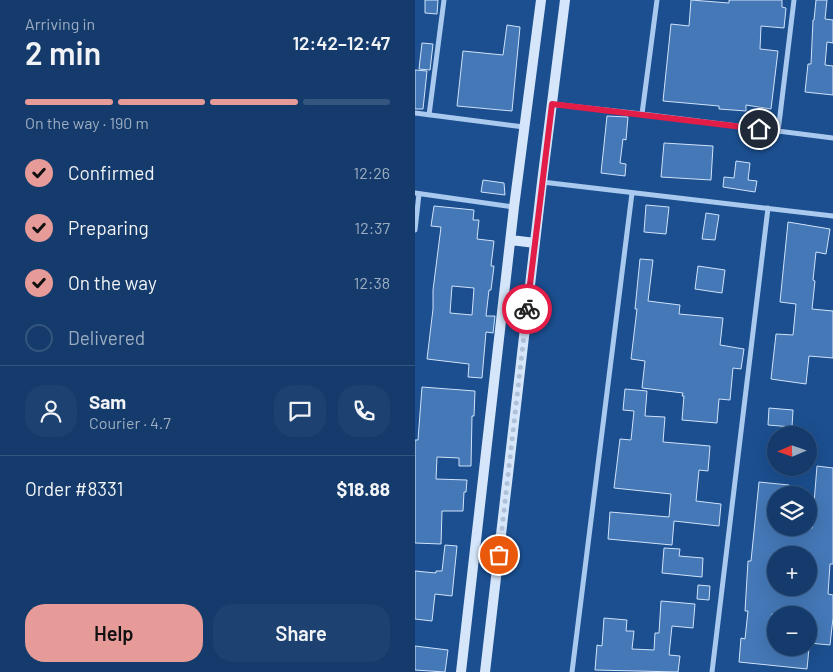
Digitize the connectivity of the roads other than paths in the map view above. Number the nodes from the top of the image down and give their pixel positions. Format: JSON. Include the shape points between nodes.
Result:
{"nodes":[{"id":1,"x":444,"y":0,"type":"edge"},
{"id":2,"x":541,"y":0,"type":"edge"},
{"id":3,"x":565,"y":0,"type":"edge"},
{"id":4,"x":657,"y":0,"type":"edge"},
{"id":5,"x":794,"y":0,"type":"edge"},
{"id":6,"x":552,"y":104,"type":"junction"},
{"id":7,"x":415,"y":113,"type":"edge"},
{"id":8,"x":642,"y":114,"type":"junction"},
{"id":9,"x":429,"y":115,"type":"junction"},
{"id":10,"x":524,"y":127,"type":"junction"},
{"id":11,"x":778,"y":132,"type":"junction"},
{"id":12,"x":833,"y":138,"type":"edge"},
{"id":13,"x":542,"y":182,"type":"junction"},
{"id":14,"x":632,"y":193,"type":"junction"},
{"id":15,"x":417,"y":194,"type":"edge"},
{"id":16,"x":514,"y":207,"type":"junction"},
{"id":17,"x":768,"y":208,"type":"junction"},
{"id":18,"x":833,"y":216,"type":"edge"},
{"id":19,"x":415,"y":230,"type":"edge"},
{"id":20,"x":511,"y":240,"type":"junction"},
{"id":21,"x":535,"y":243,"type":"junction"},
{"id":22,"x":461,"y":672,"type":"edge"},
{"id":23,"x":485,"y":672,"type":"edge"},
{"id":24,"x":572,"y":672,"type":"edge"},
{"id":25,"x":712,"y":672,"type":"edge"}],
"edges":[{"from":1,"to":9,"type":"street"},
{"from":2,"to":10,"type":"street"},
{"from":3,"to":6,"type":"street"},
{"from":4,"to":8,"type":"street"},
{"from":5,"to":11,"type":"street"},
{"from":6,"to":8,"type":"street"},
{"from":6,"to":13,"type":"street"},
{"from":7,"to":9,"type":"street"},
{"from":8,"to":11,"type":"street"},
{"from":9,"to":10,"type":"street"},
{"from":10,"to":16,"type":"street"},
{"from":11,"to":12,"type":"street"},
{"from":13,"to":14,"type":"street"},
{"from":13,"to":21,"type":"street"},
{"from":14,"to":17,"type":"street"},
{"from":14,"to":24,"type":"street"},
{"from":15,"to":16,"type":"street"},
{"from":15,"to":19,"type":"street"},
{"from":16,"to":20,"type":"street"},
{"from":17,"to":18,"type":"street"},
{"from":17,"to":25,"type":"street"},
{"from":20,"to":21,"type":"street"},
{"from":20,"to":22,"type":"street"},
{"from":21,"to":23,"type":"street"}]}
